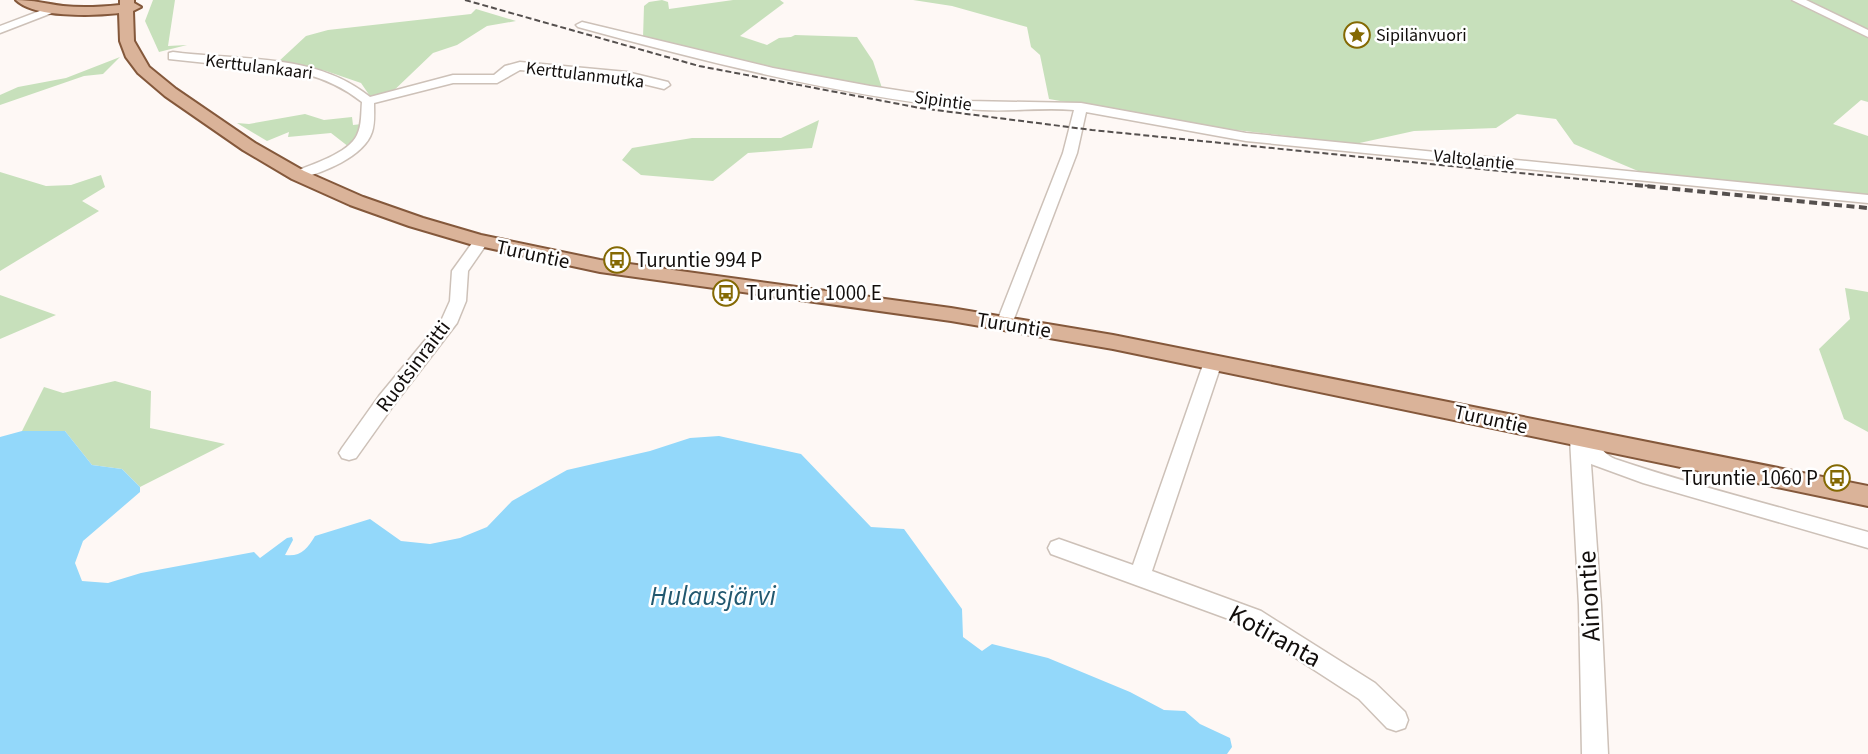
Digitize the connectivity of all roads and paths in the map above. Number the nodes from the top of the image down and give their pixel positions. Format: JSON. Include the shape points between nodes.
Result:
{"nodes":[{"id":1,"x":22,"y":0,"type":"edge"},
{"id":2,"x":1797,"y":0,"type":"edge"},
{"id":3,"x":131,"y":4,"type":"edge"},
{"id":4,"x":53,"y":9,"type":"junction"},
{"id":5,"x":582,"y":25,"type":"dead end"},
{"id":6,"x":0,"y":30,"type":"edge"},
{"id":7,"x":1868,"y":34,"type":"edge"},
{"id":8,"x":173,"y":56,"type":"dead end"},
{"id":9,"x":664,"y":85,"type":"dead end"},
{"id":10,"x":368,"y":101,"type":"junction"},
{"id":11,"x":1081,"y":108,"type":"junction"},
{"id":12,"x":298,"y":175,"type":"junction"},
{"id":13,"x":1868,"y":199,"type":"edge"},
{"id":14,"x":480,"y":242,"type":"junction"},
{"id":15,"x":1004,"y":324,"type":"junction"},
{"id":16,"x":1213,"y":362,"type":"junction"},
{"id":17,"x":1580,"y":438,"type":"junction"},
{"id":18,"x":349,"y":453,"type":"dead end"},
{"id":19,"x":1868,"y":496,"type":"edge"},
{"id":20,"x":1868,"y":540,"type":"edge"},
{"id":21,"x":1059,"y":548,"type":"dead end"},
{"id":22,"x":1140,"y":576,"type":"junction"},
{"id":23,"x":1396,"y":720,"type":"dead end"},
{"id":24,"x":1595,"y":754,"type":"edge"}],
"edges":[{"from":1,"to":4,"type":"main road"},
{"from":2,"to":7,"type":"street"},
{"from":3,"to":4,"type":"main road","via":[[91,12]]},
{"from":3,"to":12,"type":"main road","name":"Turuntie","via":[[126,40],[136,60],[156,84]]},
{"from":4,"to":6,"type":"street"},
{"from":5,"to":11,"type":"street","name":"Sipintie","via":[[688,54],[930,100]]},
{"from":8,"to":10,"type":"street","name":"Kerttulankaari","via":[[307,70],[345,83]]},
{"from":9,"to":10,"type":"street","name":"Kerttulanmutka","via":[[627,76],[520,66],[496,79],[453,79]]},
{"from":10,"to":12,"type":"street","via":[[365,133],[359,142]]},
{"from":11,"to":13,"type":"street","name":"Valtolantie","via":[[1246,137]]},
{"from":11,"to":15,"type":"street","via":[[1070,153]]},
{"from":12,"to":14,"type":"main road","name":"Turuntie","via":[[398,218]]},
{"from":14,"to":15,"type":"main road","name":"Turuntie","via":[[569,262]]},
{"from":14,"to":18,"type":"street","name":"Ruotsinraitti","via":[[460,270],[458,301],[449,323]]},
{"from":15,"to":16,"type":"main road","name":"Turuntie"},
{"from":16,"to":17,"type":"main road","name":"Turuntie"},
{"from":16,"to":22,"type":"street"},
{"from":17,"to":19,"type":"main road","name":"Turuntie"},
{"from":17,"to":20,"type":"street","via":[[1600,461],[1643,477]]},
{"from":17,"to":24,"type":"street","name":"Ainontie"},
{"from":21,"to":22,"type":"street","name":"Kotiranta"},
{"from":22,"to":23,"type":"street","name":"Kotiranta","via":[[1253,618],[1367,691]]}]}
